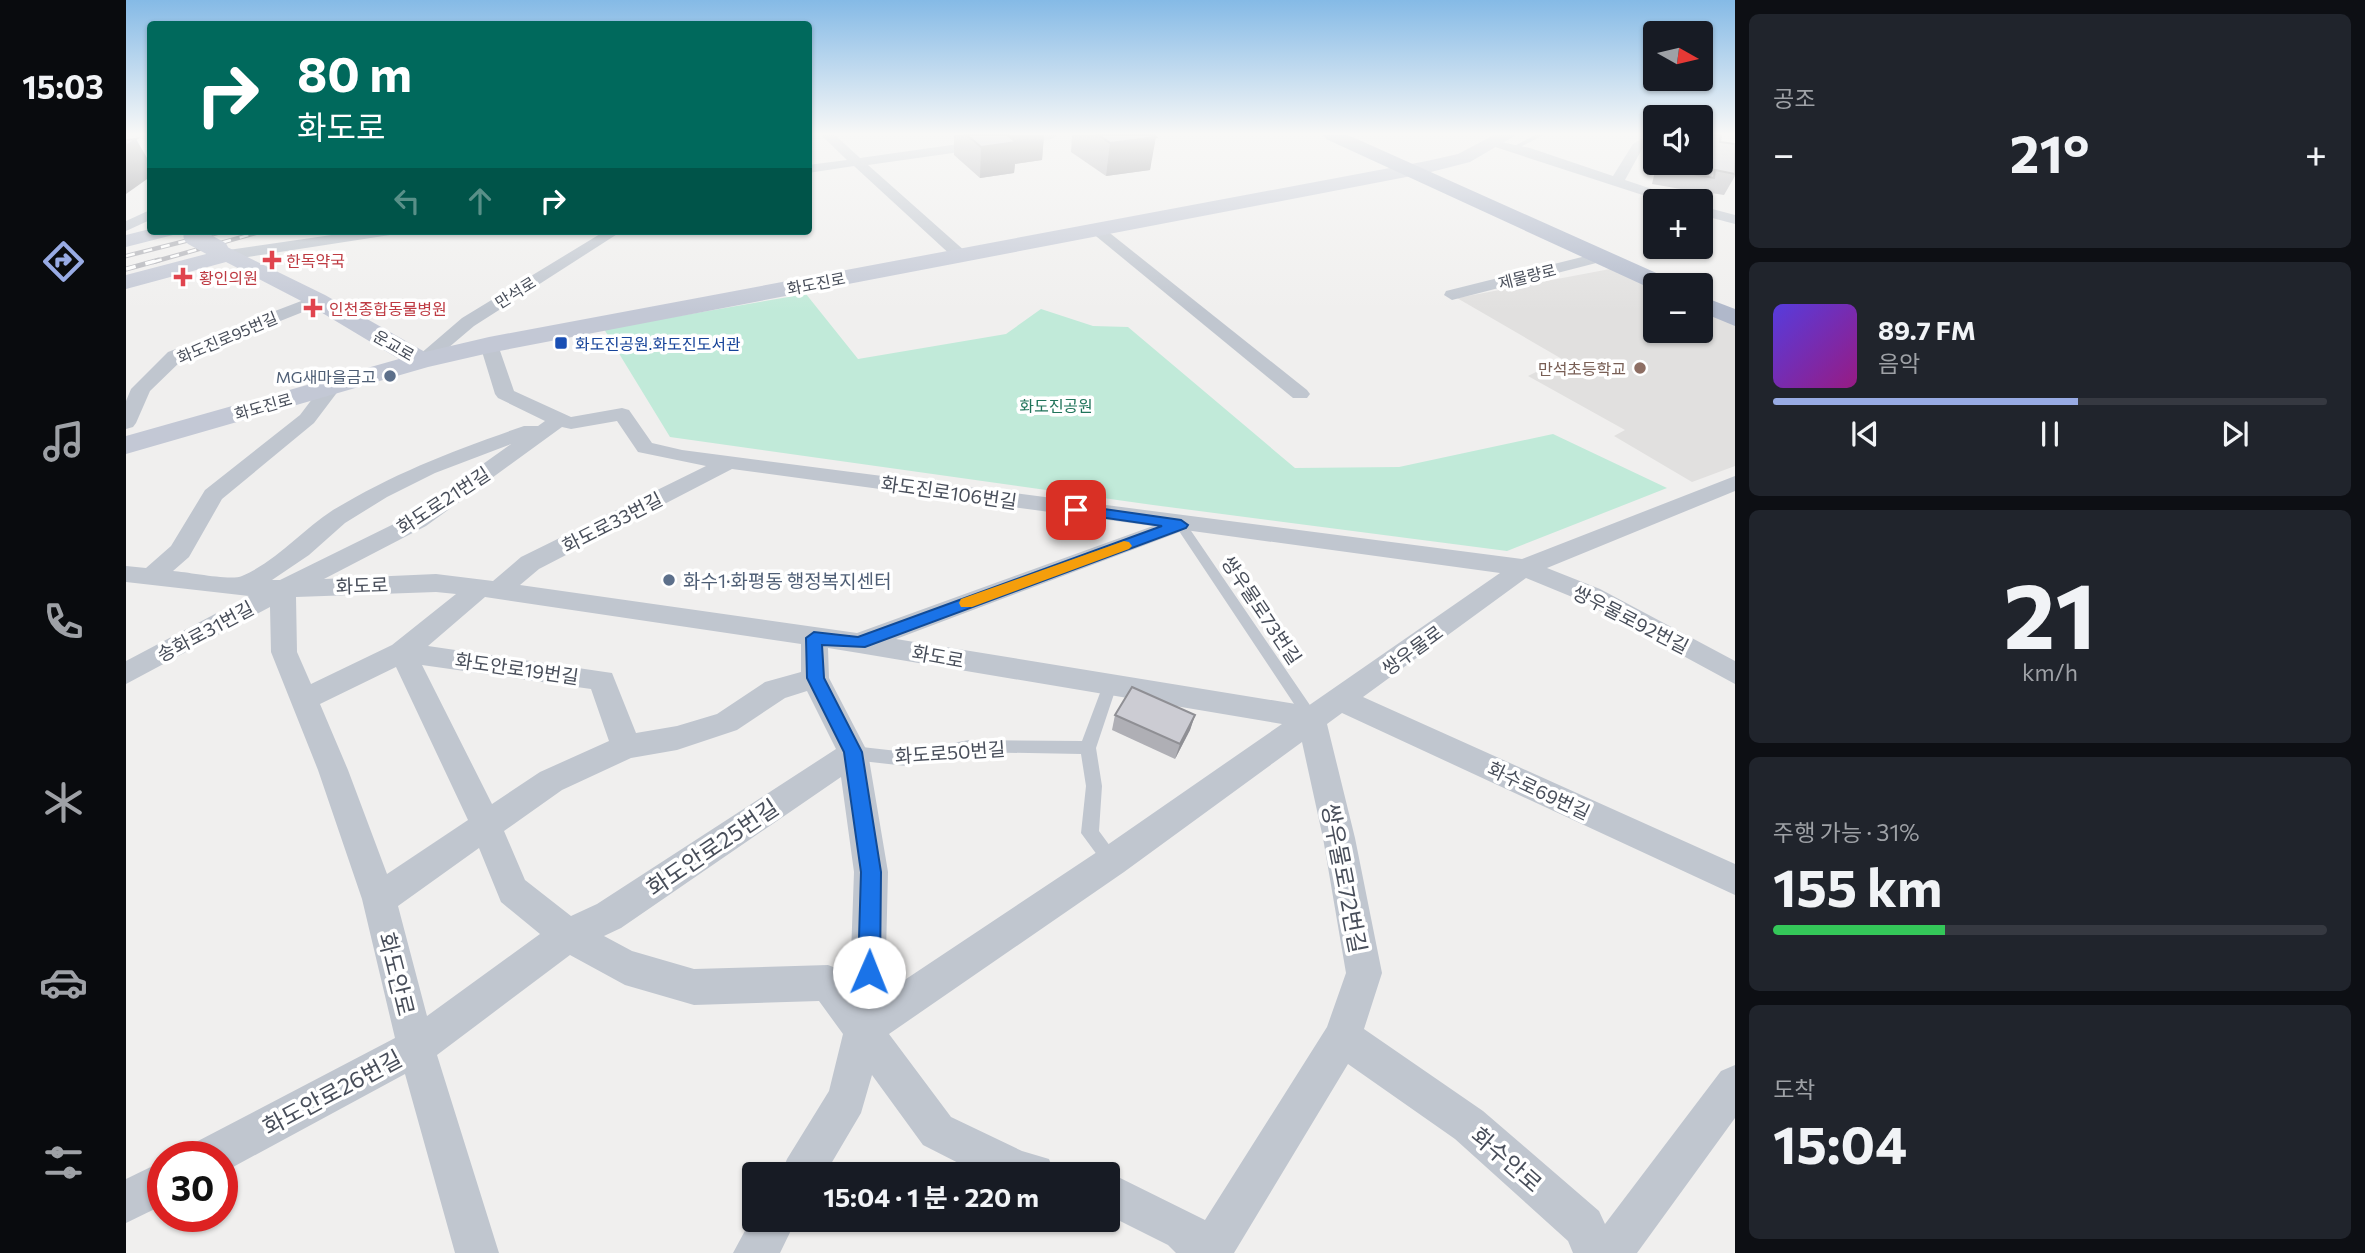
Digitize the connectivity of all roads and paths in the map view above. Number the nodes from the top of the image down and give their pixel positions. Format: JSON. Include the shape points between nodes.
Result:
{"nodes":[{"id":1,"x":890,"y":193,"type":"edge"},
{"id":2,"x":1284,"y":193,"type":"edge"},
{"id":3,"x":1461,"y":193,"type":"edge"},
{"id":4,"x":1713,"y":214,"type":"edge"},
{"id":5,"x":147,"y":216,"type":"edge"},
{"id":6,"x":1735,"y":220,"type":"edge"},
{"id":7,"x":126,"y":227,"type":"edge"},
{"id":8,"x":147,"y":227,"type":"edge"},
{"id":9,"x":1096,"y":229,"type":"junction"},
{"id":10,"x":150,"y":235,"type":"edge"},
{"id":11,"x":192,"y":235,"type":"edge"},
{"id":12,"x":360,"y":235,"type":"edge"},
{"id":13,"x":608,"y":235,"type":"edge"},
{"id":14,"x":126,"y":241,"type":"edge"},
{"id":15,"x":223,"y":253,"type":"junction"},
{"id":16,"x":960,"y":255,"type":"junction"},
{"id":17,"x":1602,"y":257,"type":"junction"},
{"id":18,"x":1643,"y":276,"type":"edge"},
{"id":19,"x":126,"y":282,"type":"edge"},
{"id":20,"x":1451,"y":295,"type":"dead end"},
{"id":21,"x":317,"y":300,"type":"junction"},
{"id":22,"x":1713,"y":308,"type":"edge"},
{"id":23,"x":1735,"y":318,"type":"edge"},
{"id":24,"x":489,"y":345,"type":"junction"},
{"id":25,"x":421,"y":361,"type":"junction"},
{"id":26,"x":332,"y":386,"type":"junction"},
{"id":27,"x":133,"y":389,"type":"edge"},
{"id":28,"x":1300,"y":394,"type":"dead end"},
{"id":29,"x":559,"y":420,"type":"junction"},
{"id":30,"x":126,"y":423,"type":"edge"},
{"id":31,"x":126,"y":445,"type":"edge"},
{"id":32,"x":732,"y":461,"type":"junction"},
{"id":33,"x":1735,"y":483,"type":"edge"},
{"id":34,"x":1181,"y":525,"type":"junction"},
{"id":35,"x":1524,"y":568,"type":"junction"},
{"id":36,"x":138,"y":576,"type":"edge"},
{"id":37,"x":244,"y":587,"type":"junction"},
{"id":38,"x":283,"y":589,"type":"junction"},
{"id":39,"x":489,"y":589,"type":"junction"},
{"id":40,"x":814,"y":638,"type":"junction"},
{"id":41,"x":859,"y":643,"type":"junction"},
{"id":42,"x":402,"y":652,"type":"junction"},
{"id":43,"x":126,"y":674,"type":"edge"},
{"id":44,"x":1735,"y":674,"type":"edge"},
{"id":45,"x":815,"y":678,"type":"junction"},
{"id":46,"x":1110,"y":685,"type":"junction"},
{"id":47,"x":305,"y":699,"type":"junction"},
{"id":48,"x":1342,"y":700,"type":"junction"},
{"id":49,"x":1311,"y":718,"type":"junction"},
{"id":50,"x":626,"y":747,"type":"junction"},
{"id":51,"x":1088,"y":748,"type":"junction"},
{"id":52,"x":853,"y":752,"type":"junction"},
{"id":53,"x":486,"y":825,"type":"junction"},
{"id":54,"x":1112,"y":861,"type":"junction"},
{"id":55,"x":1735,"y":880,"type":"edge"},
{"id":56,"x":513,"y":891,"type":"joint"},
{"id":57,"x":379,"y":899,"type":"junction"},
{"id":58,"x":568,"y":935,"type":"junction"},
{"id":59,"x":863,"y":1029,"type":"junction"},
{"id":60,"x":1343,"y":1037,"type":"junction"},
{"id":61,"x":416,"y":1047,"type":"junction"},
{"id":62,"x":1735,"y":1085,"type":"edge"},
{"id":63,"x":238,"y":1143,"type":"edge"},
{"id":64,"x":809,"y":1162,"type":"edge"},
{"id":65,"x":1000,"y":1162,"type":"edge"},
{"id":66,"x":147,"y":1191,"type":"edge"},
{"id":67,"x":1120,"y":1198,"type":"edge"},
{"id":68,"x":126,"y":1202,"type":"edge"},
{"id":69,"x":768,"y":1232,"type":"edge"},
{"id":70,"x":477,"y":1253,"type":"edge"},
{"id":71,"x":755,"y":1253,"type":"edge"},
{"id":72,"x":1209,"y":1253,"type":"edge"},
{"id":73,"x":1595,"y":1253,"type":"edge"},
{"id":74,"x":1609,"y":1253,"type":"edge"}],
"edges":[{"from":1,"to":16,"type":"street"},
{"from":2,"to":9,"type":"street","name":"화도진로"},
{"from":3,"to":17,"type":"main road","name":"제물량로"},
{"from":4,"to":6,"type":"street"},
{"from":5,"to":7,"type":"street"},
{"from":7,"to":8,"type":"street"},
{"from":9,"to":16,"type":"street","name":"화도진로"},
{"from":9,"to":28,"type":"street"},
{"from":10,"to":14,"type":"street"},
{"from":11,"to":15,"type":"street","name":"운교로","bridge":true},
{"from":12,"to":15,"type":"street"},
{"from":13,"to":25,"type":"street","name":"만석로","via":[[468,321]]},
{"from":15,"to":19,"type":"street"},
{"from":15,"to":21,"type":"street","name":"운교로"},
{"from":16,"to":24,"type":"street","name":"화도진로"},
{"from":17,"to":18,"type":"main road","name":"제물량로"},
{"from":17,"to":20,"type":"street","name":"제물량로"},
{"from":21,"to":25,"type":"street","name":"운교로"},
{"from":21,"to":27,"type":"street","name":"화도진로95번길","via":[[175,356]]},
{"from":22,"to":23,"type":"main road"},
{"from":24,"to":25,"type":"street","name":"화도진로"},
{"from":24,"to":29,"type":"street","name":"화도진로106번길","via":[[505,394]]},
{"from":25,"to":26,"type":"street","name":"화도진로"},
{"from":26,"to":31,"type":"street","name":"화도진로"},
{"from":26,"to":36,"type":"street","via":[[307,419],[213,495],[180,551]]},
{"from":27,"to":30,"type":"street","name":"화도진로95번길"},
{"from":29,"to":32,"type":"street","name":"화도진로106번길","via":[[571,423],[622,414],[645,448]]},
{"from":29,"to":37,"type":"street","name":"화도진로106번길","via":[[410,477],[337,518]]},
{"from":29,"to":38,"type":"street","name":"화도로21번길","via":[[418,521]]},
{"from":32,"to":34,"type":"street","name":"화도진로106번길"},
{"from":32,"to":39,"type":"street","name":"화도로33번길","via":[[530,563]]},
{"from":33,"to":35,"type":"street","name":"쌍우물로"},
{"from":34,"to":35,"type":"street","name":"화도진로106번길"},
{"from":34,"to":41,"type":"street"},
{"from":34,"to":49,"type":"lane","name":"쌍우물로73번길"},
{"from":35,"to":44,"type":"street","name":"쌍우물로92번길","via":[[1591,596]]},
{"from":35,"to":48,"type":"street","name":"쌍우물로"},
{"from":36,"to":37,"type":"street","name":"화도로"},
{"from":37,"to":38,"type":"street","name":"화도로"},
{"from":38,"to":39,"type":"street","name":"화도로","via":[[436,583]]},
{"from":38,"to":43,"type":"street","name":"송화로31번길"},
{"from":38,"to":47,"type":"street","name":"화도안로","via":[[284,652]]},
{"from":39,"to":40,"type":"street","name":"화도로"},
{"from":39,"to":42,"type":"street"},
{"from":40,"to":41,"type":"street","name":"화도로"},
{"from":40,"to":45,"type":"street"},
{"from":41,"to":46,"type":"street","name":"화도로"},
{"from":42,"to":47,"type":"street"},
{"from":42,"to":50,"type":"street","name":"화도안로19번길","via":[[603,680]]},
{"from":42,"to":53,"type":"street"},
{"from":45,"to":50,"type":"street","via":[[775,690],[727,722],[677,738]]},
{"from":45,"to":52,"type":"street"},
{"from":46,"to":49,"type":"street","name":"화도로"},
{"from":46,"to":51,"type":"lane"},
{"from":47,"to":57,"type":"street","name":"화도안로"},
{"from":48,"to":49,"type":"street","name":"쌍우물로"},
{"from":48,"to":55,"type":"street","name":"화수로69번길"},
{"from":49,"to":54,"type":"street","name":"쌍우물로"},
{"from":49,"to":60,"type":"street","name":"쌍우물로72번길","via":[[1364,973]]},
{"from":50,"to":53,"type":"street","via":[[551,781]]},
{"from":51,"to":52,"type":"lane","name":"화도로50번길","via":[[969,746],[906,759]]},
{"from":51,"to":54,"type":"lane","via":[[1094,786],[1090,833]]},
{"from":52,"to":58,"type":"street","name":"화도안로25번길","via":[[609,916]]},
{"from":52,"to":59,"type":"street","via":[[871,872]]},
{"from":53,"to":56,"type":"street"},
{"from":53,"to":57,"type":"street"},
{"from":54,"to":59,"type":"street","name":"쌍우물로"},
{"from":56,"to":58,"type":"street"},
{"from":57,"to":61,"type":"street","name":"화도안로"},
{"from":58,"to":59,"type":"street","via":[[625,968],[694,987],[828,983]]},
{"from":58,"to":61,"type":"street","name":"화도안로25번길"},
{"from":59,"to":64,"type":"street","via":[[847,1098]]},
{"from":59,"to":65,"type":"street","via":[[937,1131]]},
{"from":60,"to":72,"type":"street","name":"쌍우물로72번길"},
{"from":60,"to":73,"type":"street","name":"화수안로","via":[[1469,1125],[1584,1226]]},
{"from":61,"to":63,"type":"street","name":"화도안로26번길"},
{"from":61,"to":70,"type":"street","name":"화도안로"},
{"from":62,"to":74,"type":"street"},
{"from":66,"to":68,"type":"street"},
{"from":67,"to":72,"type":"street","via":[[1183,1230]]},
{"from":69,"to":71,"type":"street"}]}
